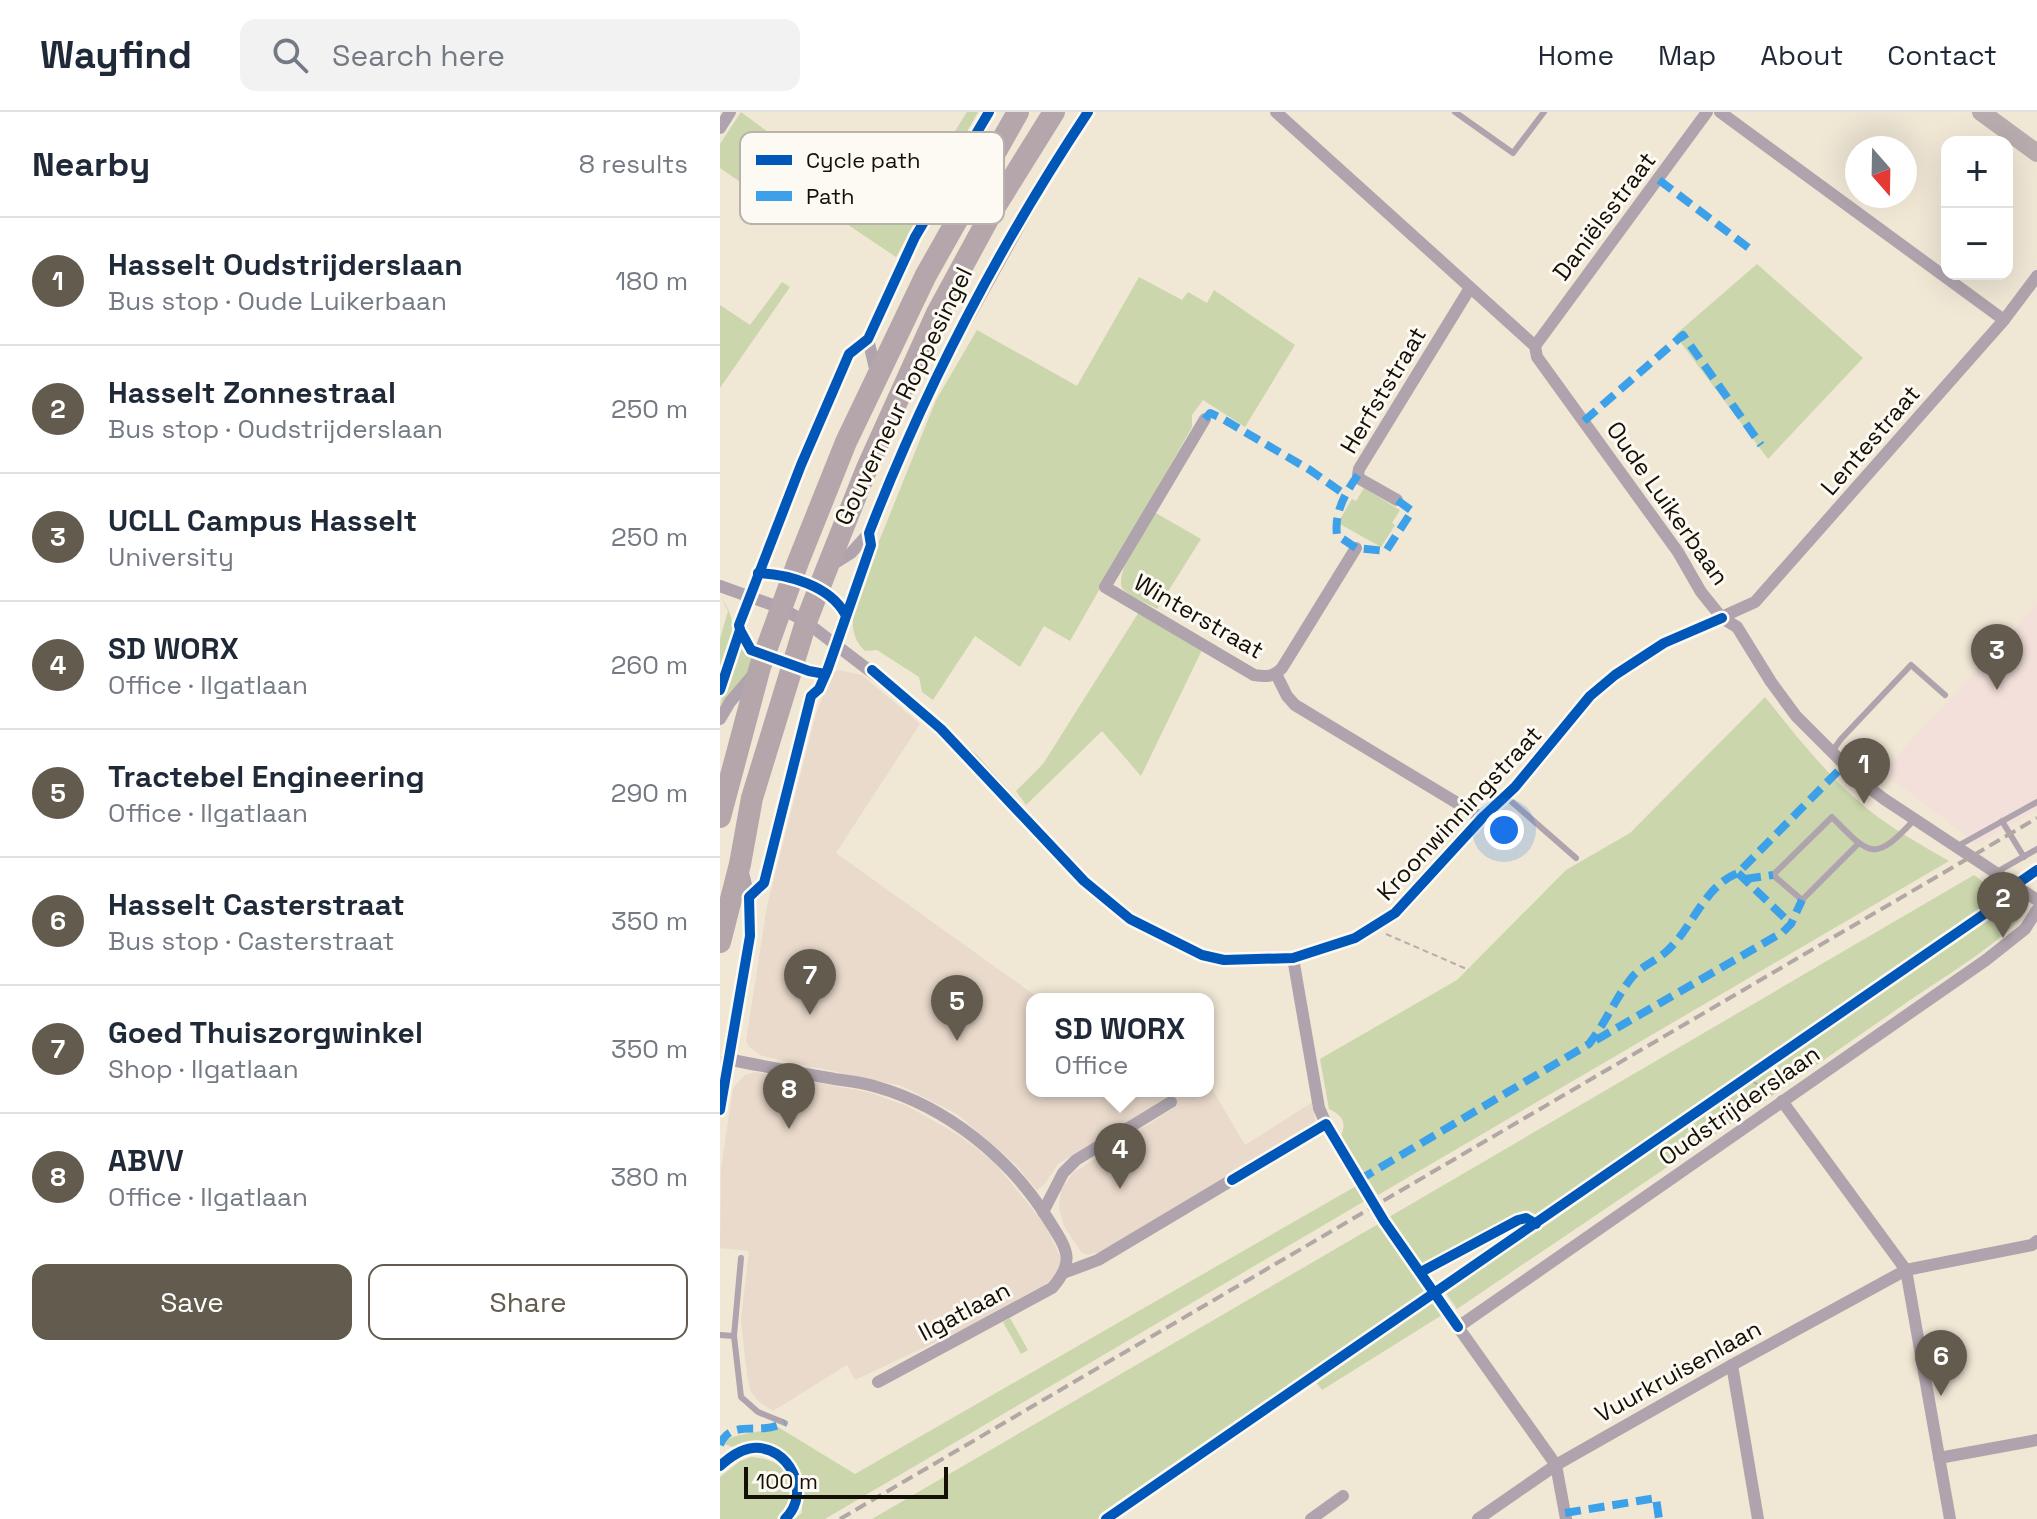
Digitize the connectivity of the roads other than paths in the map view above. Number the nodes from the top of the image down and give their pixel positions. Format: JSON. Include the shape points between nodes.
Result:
{"nodes":[{"id":1,"x":730,"y":112,"type":"edge"},
{"id":2,"x":989,"y":112,"type":"edge"},
{"id":3,"x":1018,"y":112,"type":"edge"},
{"id":4,"x":1054,"y":112,"type":"edge"},
{"id":5,"x":1088,"y":112,"type":"edge"},
{"id":6,"x":1276,"y":112,"type":"edge"},
{"id":7,"x":1455,"y":112,"type":"edge"},
{"id":8,"x":1544,"y":112,"type":"edge"},
{"id":9,"x":1707,"y":112,"type":"edge"},
{"id":10,"x":1720,"y":112,"type":"edge"},
{"id":11,"x":1981,"y":112,"type":"edge"},
{"id":12,"x":720,"y":128,"type":"edge"},
{"id":13,"x":977,"y":132,"type":"edge"},
{"id":14,"x":1004,"y":137,"type":"edge"},
{"id":15,"x":2037,"y":153,"type":"edge"},
{"id":16,"x":1004,"y":192,"type":"edge"},
{"id":17,"x":923,"y":224,"type":"edge"},
{"id":18,"x":955,"y":224,"type":"edge"},
{"id":19,"x":985,"y":224,"type":"edge"},
{"id":20,"x":2037,"y":276,"type":"edge"},
{"id":21,"x":1470,"y":288,"type":"junction"},
{"id":22,"x":2004,"y":320,"type":"junction"},
{"id":23,"x":1535,"y":346,"type":"junction"},
{"id":24,"x":876,"y":374,"type":"junction"},
{"id":25,"x":1205,"y":419,"type":"dead end"},
{"id":26,"x":1397,"y":500,"type":"dead end"},
{"id":27,"x":1356,"y":548,"type":"dead end"},
{"id":28,"x":827,"y":568,"type":"junction"},
{"id":29,"x":720,"y":586,"type":"edge"},
{"id":30,"x":781,"y":608,"type":"junction"},
{"id":31,"x":1722,"y":618,"type":"junction"},
{"id":32,"x":806,"y":622,"type":"junction"},
{"id":33,"x":760,"y":667,"type":"junction"},
{"id":34,"x":1276,"y":674,"type":"junction"},
{"id":35,"x":1945,"y":695,"type":"dead end"},
{"id":36,"x":811,"y":696,"type":"dead end"},
{"id":37,"x":720,"y":719,"type":"edge"},
{"id":38,"x":1831,"y":753,"type":"junction"},
{"id":39,"x":1505,"y":796,"type":"junction"},
{"id":40,"x":2037,"y":802,"type":"edge"},
{"id":41,"x":720,"y":817,"type":"edge"},
{"id":42,"x":1482,"y":818,"type":"junction"},
{"id":43,"x":1914,"y":820,"type":"junction"},
{"id":44,"x":2002,"y":821,"type":"junction"},
{"id":45,"x":1858,"y":844,"type":"junction"},
{"id":46,"x":1956,"y":847,"type":"junction"},
{"id":47,"x":2037,"y":849,"type":"edge"},
{"id":48,"x":2024,"y":857,"type":"junction"},
{"id":49,"x":1576,"y":858,"type":"dead end"},
{"id":50,"x":740,"y":864,"type":"junction"},
{"id":51,"x":1995,"y":873,"type":"junction"},
{"id":52,"x":749,"y":897,"type":"junction"},
{"id":53,"x":2037,"y":900,"type":"edge"},
{"id":54,"x":2037,"y":910,"type":"edge"},
{"id":55,"x":720,"y":942,"type":"edge"},
{"id":56,"x":1293,"y":958,"type":"junction"},
{"id":57,"x":727,"y":1059,"type":"junction"},
{"id":58,"x":1782,"y":1101,"type":"junction"},
{"id":59,"x":1171,"y":1102,"type":"dead end"},
{"id":60,"x":720,"y":1110,"type":"edge"},
{"id":61,"x":1326,"y":1124,"type":"dead end"},
{"id":62,"x":1232,"y":1180,"type":"dead end"},
{"id":63,"x":1043,"y":1212,"type":"junction"},
{"id":64,"x":2037,"y":1241,"type":"edge"},
{"id":65,"x":741,"y":1258,"type":"dead end"},
{"id":66,"x":1906,"y":1270,"type":"junction"},
{"id":67,"x":1066,"y":1272,"type":"junction"},
{"id":68,"x":720,"y":1335,"type":"edge"},
{"id":69,"x":734,"y":1336,"type":"junction"},
{"id":70,"x":1732,"y":1365,"type":"junction"},
{"id":71,"x":878,"y":1382,"type":"dead end"},
{"id":72,"x":785,"y":1423,"type":"dead end"},
{"id":73,"x":2037,"y":1440,"type":"edge"},
{"id":74,"x":1939,"y":1458,"type":"junction"},
{"id":75,"x":1556,"y":1465,"type":"junction"},
{"id":76,"x":1343,"y":1496,"type":"dead end"},
{"id":77,"x":1311,"y":1519,"type":"edge"},
{"id":78,"x":1478,"y":1519,"type":"edge"},
{"id":79,"x":1566,"y":1519,"type":"edge"},
{"id":80,"x":1758,"y":1519,"type":"edge"},
{"id":81,"x":1950,"y":1519,"type":"edge"}],
"edges":[{"from":1,"to":12,"type":"street"},
{"from":2,"to":13,"type":"street","name":"Gouverneur Roppesingel"},
{"from":3,"to":14,"type":"highway","name":"Gouverneur Roppesingel"},
{"from":4,"to":16,"type":"highway","name":"Gouverneur Roppesingel"},
{"from":5,"to":28,"type":"street","name":"Gouverneur Roppesingel","via":[[957,338],[896,463],[869,533]]},
{"from":6,"to":21,"type":"street","name":"Oude Luikerbaan"},
{"from":7,"to":8,"type":"lane","via":[[1513,153]]},
{"from":9,"to":23,"type":"street","name":"Daniëlsstraat"},
{"from":10,"to":22,"type":"street"},
{"from":11,"to":15,"type":"main road"},
{"from":17,"to":24,"type":"street","name":"Gouverneur Roppesingel","via":[[868,339]]},
{"from":18,"to":24,"type":"highway","name":"Gouverneur Roppesingel"},
{"from":19,"to":28,"type":"highway","name":"Gouverneur Roppesingel","via":[[937,313]]},
{"from":20,"to":22,"type":"street","name":"Lentestraat"},
{"from":21,"to":23,"type":"street","name":"Oude Luikerbaan"},
{"from":21,"to":26,"type":"street","name":"Herfststraat","via":[[1359,469],[1360,479]]},
{"from":22,"to":31,"type":"street","name":"Lentestraat","via":[[1755,602]]},
{"from":23,"to":31,"type":"street","name":"Oude Luikerbaan","via":[[1537,357]]},
{"from":24,"to":30,"type":"highway","name":"Gouverneur Roppesingel"},
{"from":25,"to":34,"type":"street","name":"Winterstraat","via":[[1105,587],[1254,675]]},
{"from":27,"to":34,"type":"street","name":"Winterstraat"},
{"from":28,"to":32,"type":"highway","name":"Gouverneur Roppesingel"},
{"from":29,"to":30,"type":"street","name":"Kroonwinningstraat"},
{"from":30,"to":32,"type":"street","name":"Kroonwinningstraat"},
{"from":30,"to":33,"type":"highway","name":"Gouverneur Roppesingel"},
{"from":31,"to":38,"type":"street","name":"Oude Luikerbaan","via":[[1737,627],[1796,716]]},
{"from":31,"to":39,"type":"street","name":"Kroonwinningstraat","via":[[1664,643],[1606,682]]},
{"from":32,"to":50,"type":"highway","name":"Gouverneur Roppesingel","via":[[752,798]]},
{"from":32,"to":56,"type":"street","name":"Kroonwinningstraat","via":[[917,707],[1084,881],[1130,919],[1202,955]]},
{"from":33,"to":37,"type":"street","name":"Gouverneur Roppesingel"},
{"from":33,"to":41,"type":"highway","name":"Gouverneur Roppesingel"},
{"from":34,"to":42,"type":"street","name":"Winterstraat","via":[[1295,705]]},
{"from":35,"to":38,"type":"lane","via":[[1911,665]]},
{"from":36,"to":52,"type":"street","via":[[764,883]]},
{"from":38,"to":43,"type":"street","name":"Oude Luikerbaan"},
{"from":39,"to":42,"type":"street","name":"Kroonwinningstraat"},
{"from":39,"to":49,"type":"lane"},
{"from":40,"to":44,"type":"lane"},
{"from":42,"to":56,"type":"street","name":"Kroonwinningstraat","via":[[1378,926],[1334,947]]},
{"from":43,"to":45,"type":"lane","via":[[1890,846],[1880,850]]},
{"from":43,"to":46,"type":"street","name":"Oude Luikerbaan"},
{"from":44,"to":46,"type":"lane"},
{"from":44,"to":48,"type":"lane"},
{"from":45,"to":45,"type":"lane","via":[[1802,900],[1773,875],[1832,817]]},
{"from":46,"to":51,"type":"street","name":"Oude Luikerbaan"},
{"from":47,"to":48,"type":"lane"},
{"from":48,"to":51,"type":"lane"},
{"from":50,"to":52,"type":"street","name":"Gouverneur Roppesingel"},
{"from":50,"to":55,"type":"highway","name":"Gouverneur Roppesingel"},
{"from":51,"to":53,"type":"street","name":"Oude Luikerbaan"},
{"from":52,"to":57,"type":"street","name":"Gouverneur Roppesingel","via":[[750,936]]},
{"from":54,"to":58,"type":"street","name":"Oudstrijderslaan","via":[[2025,929],[2002,948]]},
{"from":56,"to":61,"type":"street"},
{"from":57,"to":60,"type":"street","name":"Gouverneur Roppesingel"},
{"from":57,"to":63,"type":"street","via":[[877,1086],[914,1100],[980,1141]]},
{"from":58,"to":66,"type":"street"},
{"from":58,"to":75,"type":"street","name":"Oudstrijderslaan","via":[[1458,1327]]},
{"from":59,"to":63,"type":"street","via":[[1076,1160],[1063,1173]]},
{"from":62,"to":67,"type":"street","name":"Ilgatlaan","via":[[1098,1260]]},
{"from":63,"to":67,"type":"street","via":[[1068,1260]]},
{"from":64,"to":66,"type":"street","name":"Vuurkruisenlaan"},
{"from":65,"to":69,"type":"lane"},
{"from":66,"to":70,"type":"street","name":"Vuurkruisenlaan"},
{"from":66,"to":74,"type":"street"},
{"from":67,"to":71,"type":"street","name":"Ilgatlaan","via":[[1052,1288]]},
{"from":68,"to":69,"type":"lane"},
{"from":69,"to":72,"type":"lane","via":[[741,1397],[758,1412]]},
{"from":70,"to":75,"type":"street","name":"Vuurkruisenlaan"},
{"from":70,"to":80,"type":"street"},
{"from":73,"to":74,"type":"street"},
{"from":74,"to":81,"type":"street"},
{"from":75,"to":78,"type":"street","name":"Vuurkruisenlaan"},
{"from":75,"to":79,"type":"street"},
{"from":76,"to":77,"type":"street"}]}
